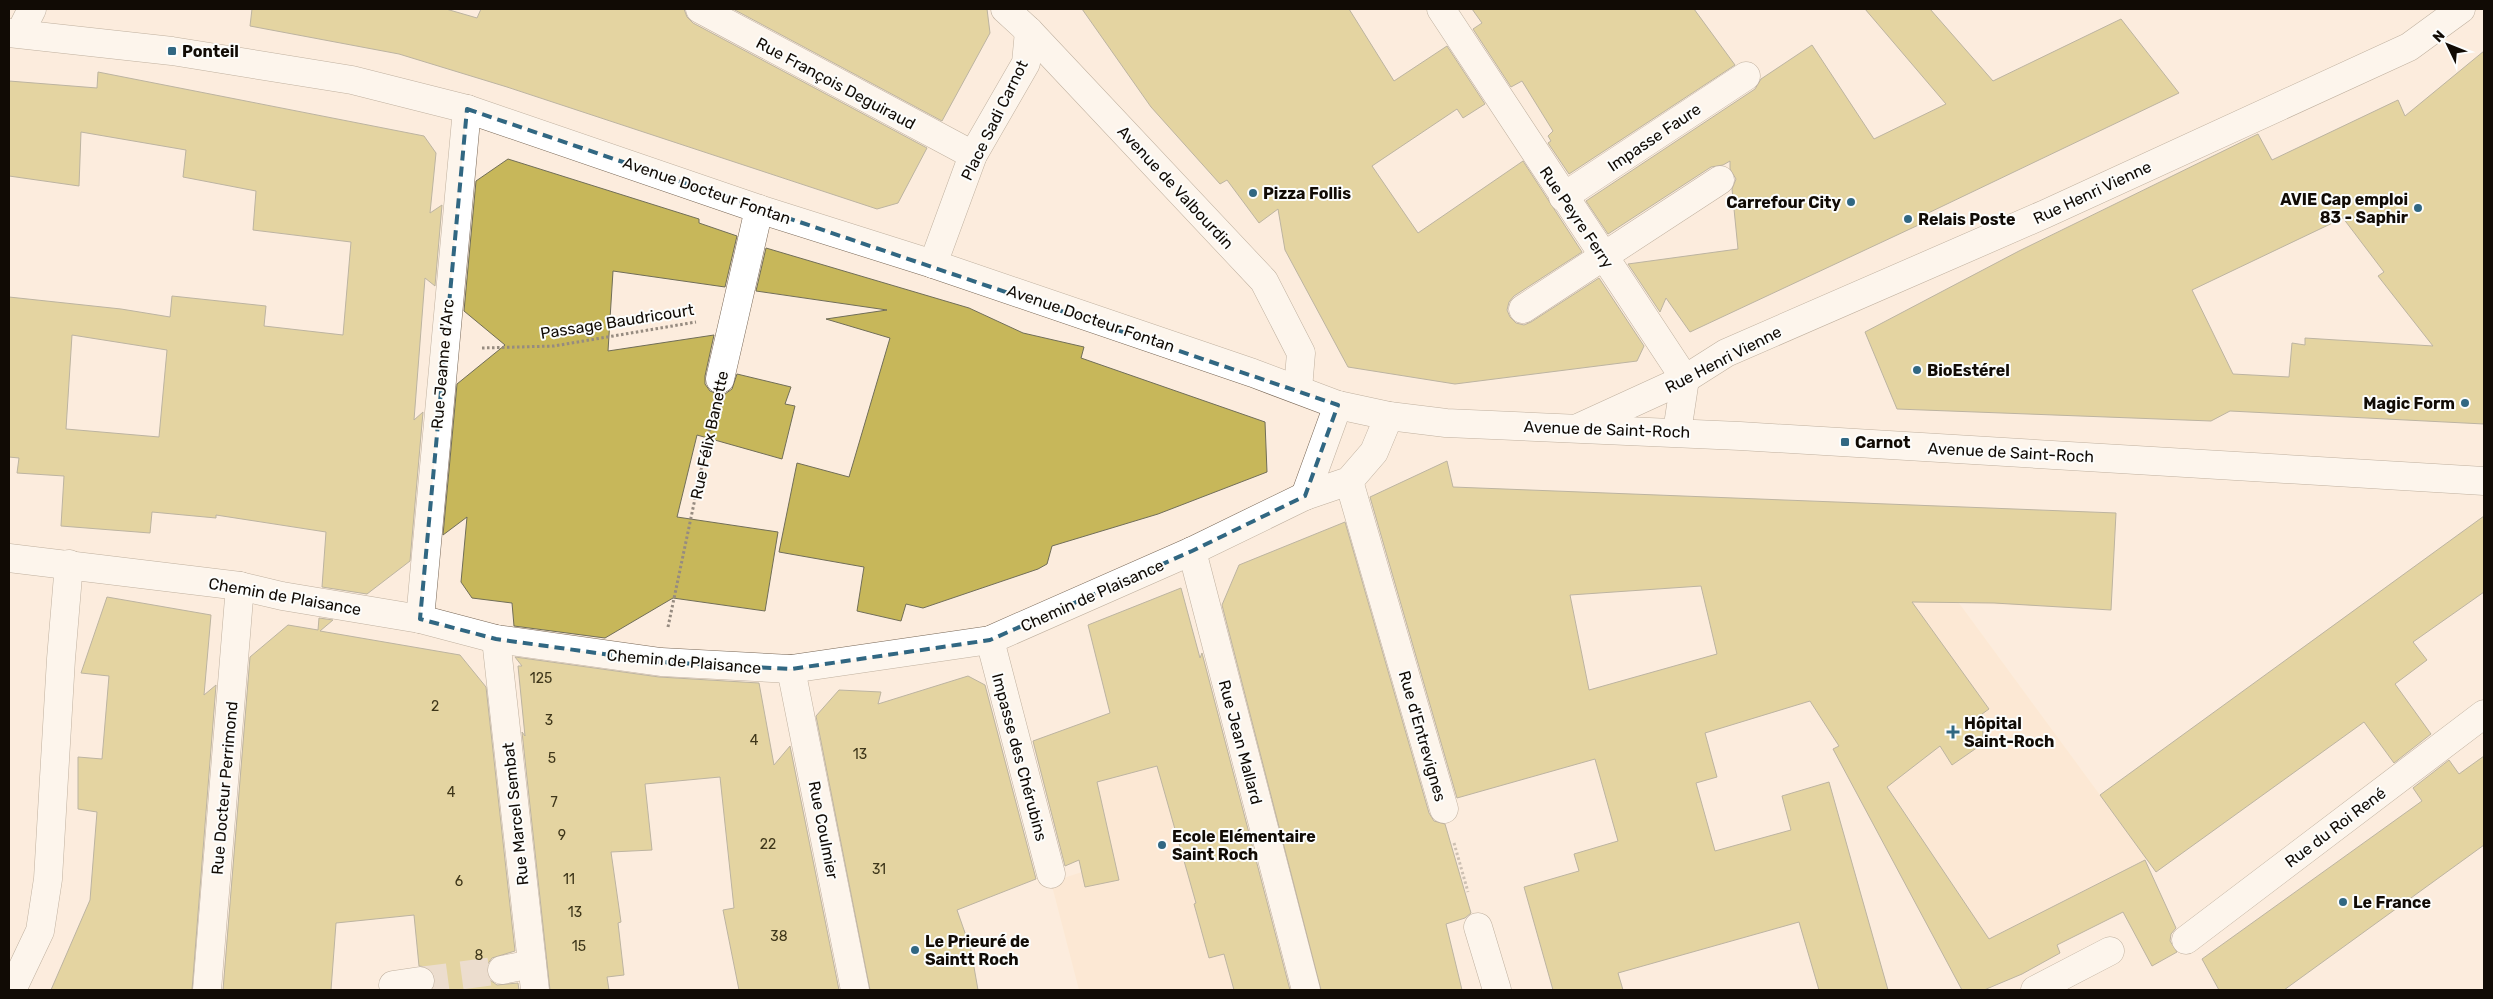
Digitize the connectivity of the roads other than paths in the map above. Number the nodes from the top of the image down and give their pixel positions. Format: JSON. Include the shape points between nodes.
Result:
{"nodes":[{"id":1,"x":32,"y":9,"type":"edge"},
{"id":2,"x":700,"y":9,"type":"edge"},
{"id":3,"x":1005,"y":9,"type":"edge"},
{"id":4,"x":1440,"y":9,"type":"edge"},
{"id":5,"x":2461,"y":9,"type":"edge"},
{"id":6,"x":1029,"y":31,"type":"junction"},
{"id":7,"x":14,"y":33,"type":"edge"},
{"id":8,"x":1746,"y":76,"type":"dead end"},
{"id":9,"x":467,"y":109,"type":"junction"},
{"id":10,"x":973,"y":155,"type":"junction"},
{"id":11,"x":1720,"y":180,"type":"dead end"},
{"id":12,"x":1563,"y":198,"type":"junction"},
{"id":13,"x":759,"y":209,"type":"junction"},
{"id":14,"x":1603,"y":256,"type":"junction"},
{"id":15,"x":933,"y":264,"type":"junction"},
{"id":16,"x":1523,"y":310,"type":"dead end"},
{"id":17,"x":720,"y":379,"type":"road end"},
{"id":18,"x":1685,"y":379,"type":"junction"},
{"id":19,"x":1298,"y":389,"type":"junction"},
{"id":20,"x":1338,"y":405,"type":"junction"},
{"id":21,"x":1389,"y":416,"type":"junction"},
{"id":22,"x":1580,"y":428,"type":"junction"},
{"id":23,"x":1677,"y":432,"type":"junction"},
{"id":24,"x":2484,"y":481,"type":"edge"},
{"id":25,"x":1349,"y":482,"type":"junction"},
{"id":26,"x":1305,"y":496,"type":"junction"},
{"id":27,"x":1192,"y":551,"type":"junction"},
{"id":28,"x":9,"y":558,"type":"edge"},
{"id":29,"x":70,"y":564,"type":"junction"},
{"id":30,"x":240,"y":586,"type":"junction"},
{"id":31,"x":420,"y":619,"type":"junction"},
{"id":32,"x":496,"y":639,"type":"junction"},
{"id":33,"x":990,"y":640,"type":"junction"},
{"id":34,"x":791,"y":669,"type":"junction"},
{"id":35,"x":2484,"y":714,"type":"edge"},
{"id":36,"x":1444,"y":809,"type":"road end"},
{"id":37,"x":1051,"y":874,"type":"dead end"},
{"id":38,"x":1478,"y":927,"type":"road end"},
{"id":39,"x":2186,"y":940,"type":"dead end"},
{"id":40,"x":2110,"y":952,"type":"dead end"},
{"id":41,"x":502,"y":970,"type":"tunnel mouth"},
{"id":42,"x":533,"y":977,"type":"edge"},
{"id":43,"x":420,"y":981,"type":"tunnel mouth"},
{"id":44,"x":393,"y":984,"type":"dead end"},
{"id":45,"x":12,"y":990,"type":"edge"},
{"id":46,"x":207,"y":990,"type":"edge"},
{"id":47,"x":855,"y":990,"type":"edge"},
{"id":48,"x":1306,"y":990,"type":"edge"},
{"id":49,"x":1497,"y":990,"type":"edge"},
{"id":50,"x":2035,"y":990,"type":"edge"}],
"edges":[{"from":1,"to":7,"type":"street"},
{"from":2,"to":10,"type":"street","name":"Rue François Deguiraud"},
{"from":3,"to":6,"type":"street","name":"Avenue de Valbourdin"},
{"from":4,"to":12,"type":"street","name":"Rue Peyre Ferry"},
{"from":5,"to":18,"type":"street","name":"Rue Henri Vienne","via":[[2409,47],[2045,214],[1726,353]]},
{"from":6,"to":10,"type":"street","name":"Place Sadi Carnot","via":[[1026,63]]},
{"from":6,"to":19,"type":"street","name":"Avenue de Valbourdin","via":[[1264,281],[1301,353]]},
{"from":7,"to":9,"type":"street","name":"Avenue Docteur Fontan","via":[[172,51],[342,79]]},
{"from":8,"to":12,"type":"street","name":"Impasse Faure"},
{"from":9,"to":13,"type":"street","name":"Avenue Docteur Fontan"},
{"from":9,"to":31,"type":"street","name":"Rue Jeanne d'Arc"},
{"from":10,"to":15,"type":"street","name":"Place Sadi Carnot"},
{"from":11,"to":14,"type":"street"},
{"from":12,"to":14,"type":"street","name":"Rue Peyre Ferry"},
{"from":13,"to":15,"type":"street","name":"Avenue Docteur Fontan"},
{"from":13,"to":17,"type":"street","name":"Rue Félix Banette"},
{"from":14,"to":16,"type":"street"},
{"from":14,"to":18,"type":"street","name":"Rue Peyre Ferry"},
{"from":15,"to":19,"type":"street","name":"Avenue Docteur Fontan"},
{"from":18,"to":22,"type":"street","name":"Rue Henri Vienne"},
{"from":18,"to":23,"type":"street"},
{"from":19,"to":20,"type":"street","name":"Avenue Docteur Fontan"},
{"from":20,"to":21,"type":"street","name":"Avenue Docteur Fontan"},
{"from":20,"to":26,"type":"street"},
{"from":21,"to":22,"type":"street","name":"Avenue de Saint-Roch","via":[[1446,423]]},
{"from":21,"to":25,"type":"street","via":[[1374,452]]},
{"from":22,"to":23,"type":"street","name":"Avenue de Saint-Roch"},
{"from":23,"to":24,"type":"street","name":"Avenue de Saint-Roch"},
{"from":25,"to":26,"type":"street","name":"Chemin de Plaisance"},
{"from":25,"to":36,"type":"street","name":"Rue d'Entrevignes"},
{"from":26,"to":27,"type":"street","name":"Chemin de Plaisance"},
{"from":27,"to":33,"type":"street","name":"Chemin de Plaisance"},
{"from":27,"to":48,"type":"street","name":"Rue Jean Mallard"},
{"from":28,"to":29,"type":"street","name":"Chemin de Plaisance"},
{"from":29,"to":30,"type":"street","name":"Chemin de Plaisance"},
{"from":29,"to":45,"type":"street","via":[[48,879],[40,931]]},
{"from":30,"to":31,"type":"street","name":"Chemin de Plaisance"},
{"from":30,"to":46,"type":"street","name":"Rue Docteur Perrimond"},
{"from":31,"to":32,"type":"street","name":"Chemin de Plaisance"},
{"from":32,"to":34,"type":"street","name":"Chemin de Plaisance","via":[[661,662]]},
{"from":32,"to":42,"type":"street","name":"Rue Marcel Sembat"},
{"from":33,"to":34,"type":"street","name":"Chemin de Plaisance"},
{"from":33,"to":37,"type":"street","name":"Impasse des Chérubins"},
{"from":34,"to":47,"type":"street","name":"Rue Coulmier"},
{"from":35,"to":39,"type":"street","name":"Rue du Roi René"},
{"from":38,"to":49,"type":"street"},
{"from":40,"to":50,"type":"street"},
{"from":41,"to":42,"type":"street"},
{"from":43,"to":44,"type":"street"}]}
